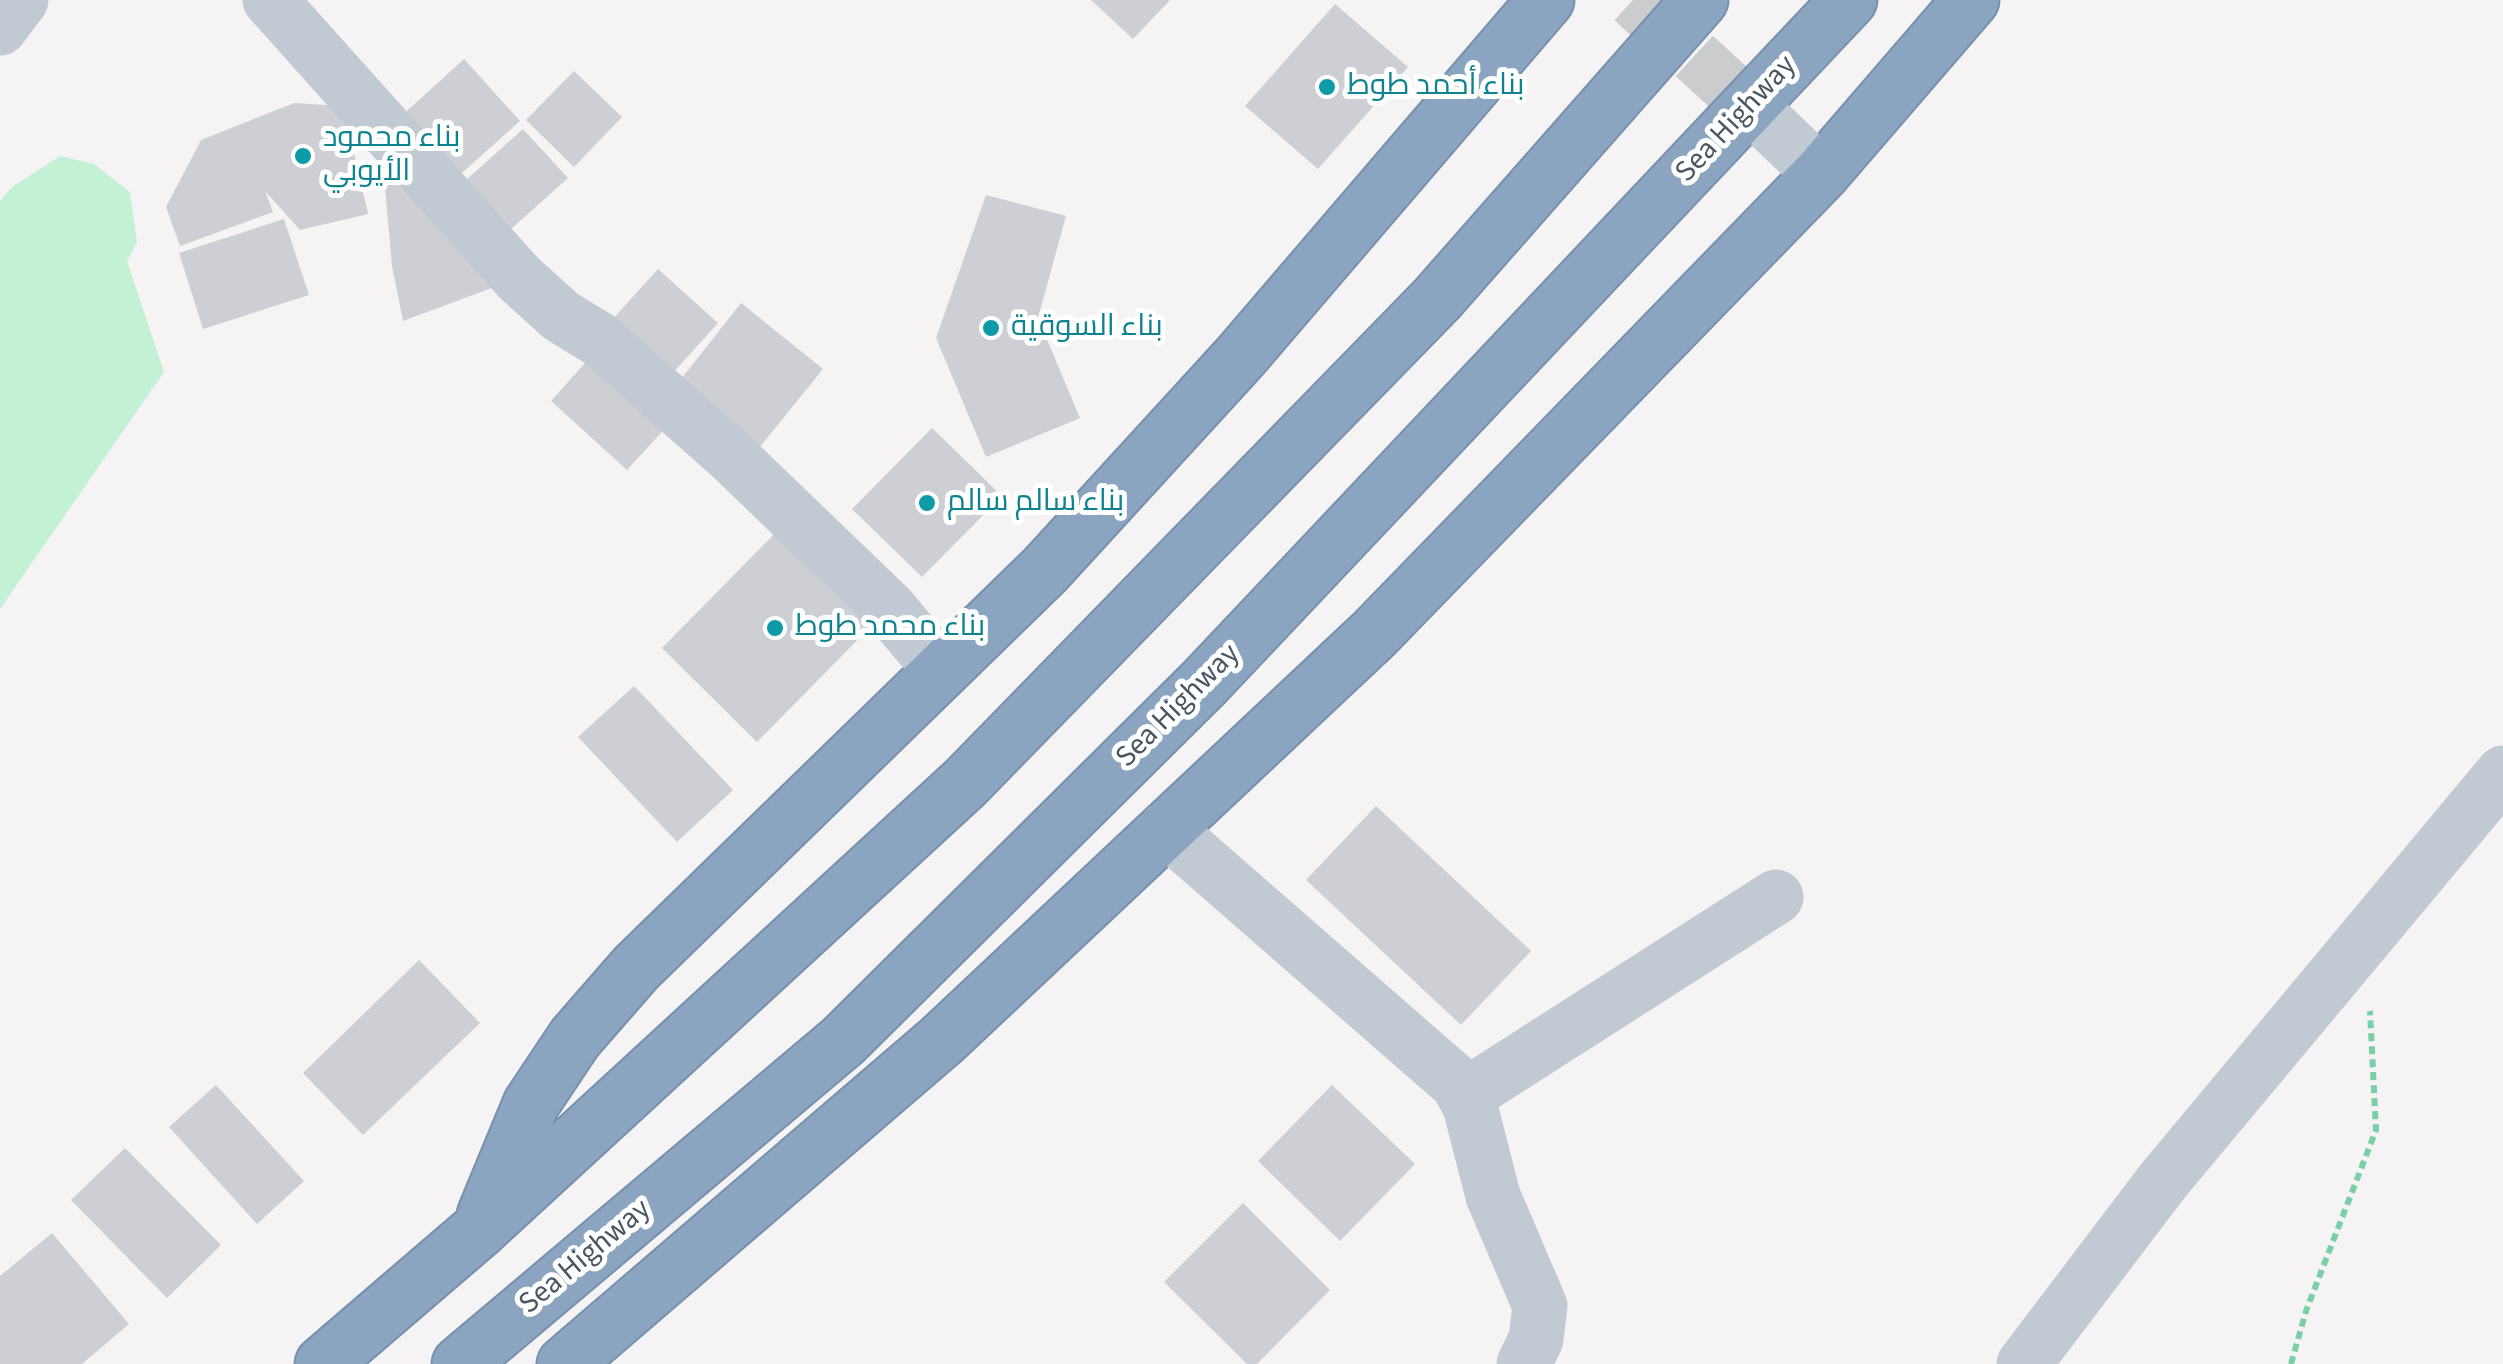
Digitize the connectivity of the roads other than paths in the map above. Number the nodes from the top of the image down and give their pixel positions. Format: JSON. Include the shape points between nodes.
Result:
{"nodes":[{"id":1,"x":21,"y":0,"type":"edge"},
{"id":2,"x":270,"y":0,"type":"edge"},
{"id":3,"x":1546,"y":0,"type":"edge"},
{"id":4,"x":1700,"y":0,"type":"edge"},
{"id":5,"x":1849,"y":0,"type":"edge"},
{"id":6,"x":1971,"y":0,"type":"edge"},
{"id":7,"x":0,"y":28,"type":"edge"},
{"id":8,"x":1772,"y":127,"type":"tunnel mouth"},
{"id":9,"x":1821,"y":174,"type":"junction"},
{"id":10,"x":942,"y":670,"type":"junction"},
{"id":11,"x":2503,"y":772,"type":"edge"},
{"id":12,"x":1166,"y":829,"type":"junction"},
{"id":13,"x":1776,"y":898,"type":"dead end"},
{"id":14,"x":1464,"y":1096,"type":"junction"},
{"id":15,"x":479,"y":1230,"type":"junction"},
{"id":16,"x":322,"y":1364,"type":"edge"},
{"id":17,"x":460,"y":1364,"type":"edge"},
{"id":18,"x":565,"y":1364,"type":"edge"},
{"id":19,"x":1524,"y":1364,"type":"edge"},
{"id":20,"x":2024,"y":1364,"type":"edge"}],
"edges":[{"from":1,"to":7,"type":"street"},
{"from":2,"to":10,"type":"street","via":[[519,278],[732,457],[888,608]]},
{"from":3,"to":10,"type":"highway","via":[[1240,357],[1045,570]]},
{"from":4,"to":15,"type":"highway","via":[[1437,300],[965,783]]},
{"from":5,"to":17,"type":"highway","name":"Sea Highway","via":[[1204,684],[843,1041]]},
{"from":6,"to":9,"type":"highway"},
{"from":8,"to":9,"type":"street"},
{"from":9,"to":12,"type":"highway","via":[[1374,634]]},
{"from":10,"to":15,"type":"highway","via":[[698,903],[575,1038],[530,1104]]},
{"from":11,"to":20,"type":"street","via":[[2162,1182]]},
{"from":12,"to":14,"type":"street","via":[[1442,1066]]},
{"from":12,"to":18,"type":"highway","via":[[942,1040]]},
{"from":13,"to":14,"type":"street"},
{"from":14,"to":19,"type":"street","via":[[1493,1196],[1540,1306]]},
{"from":15,"to":16,"type":"highway"}]}
